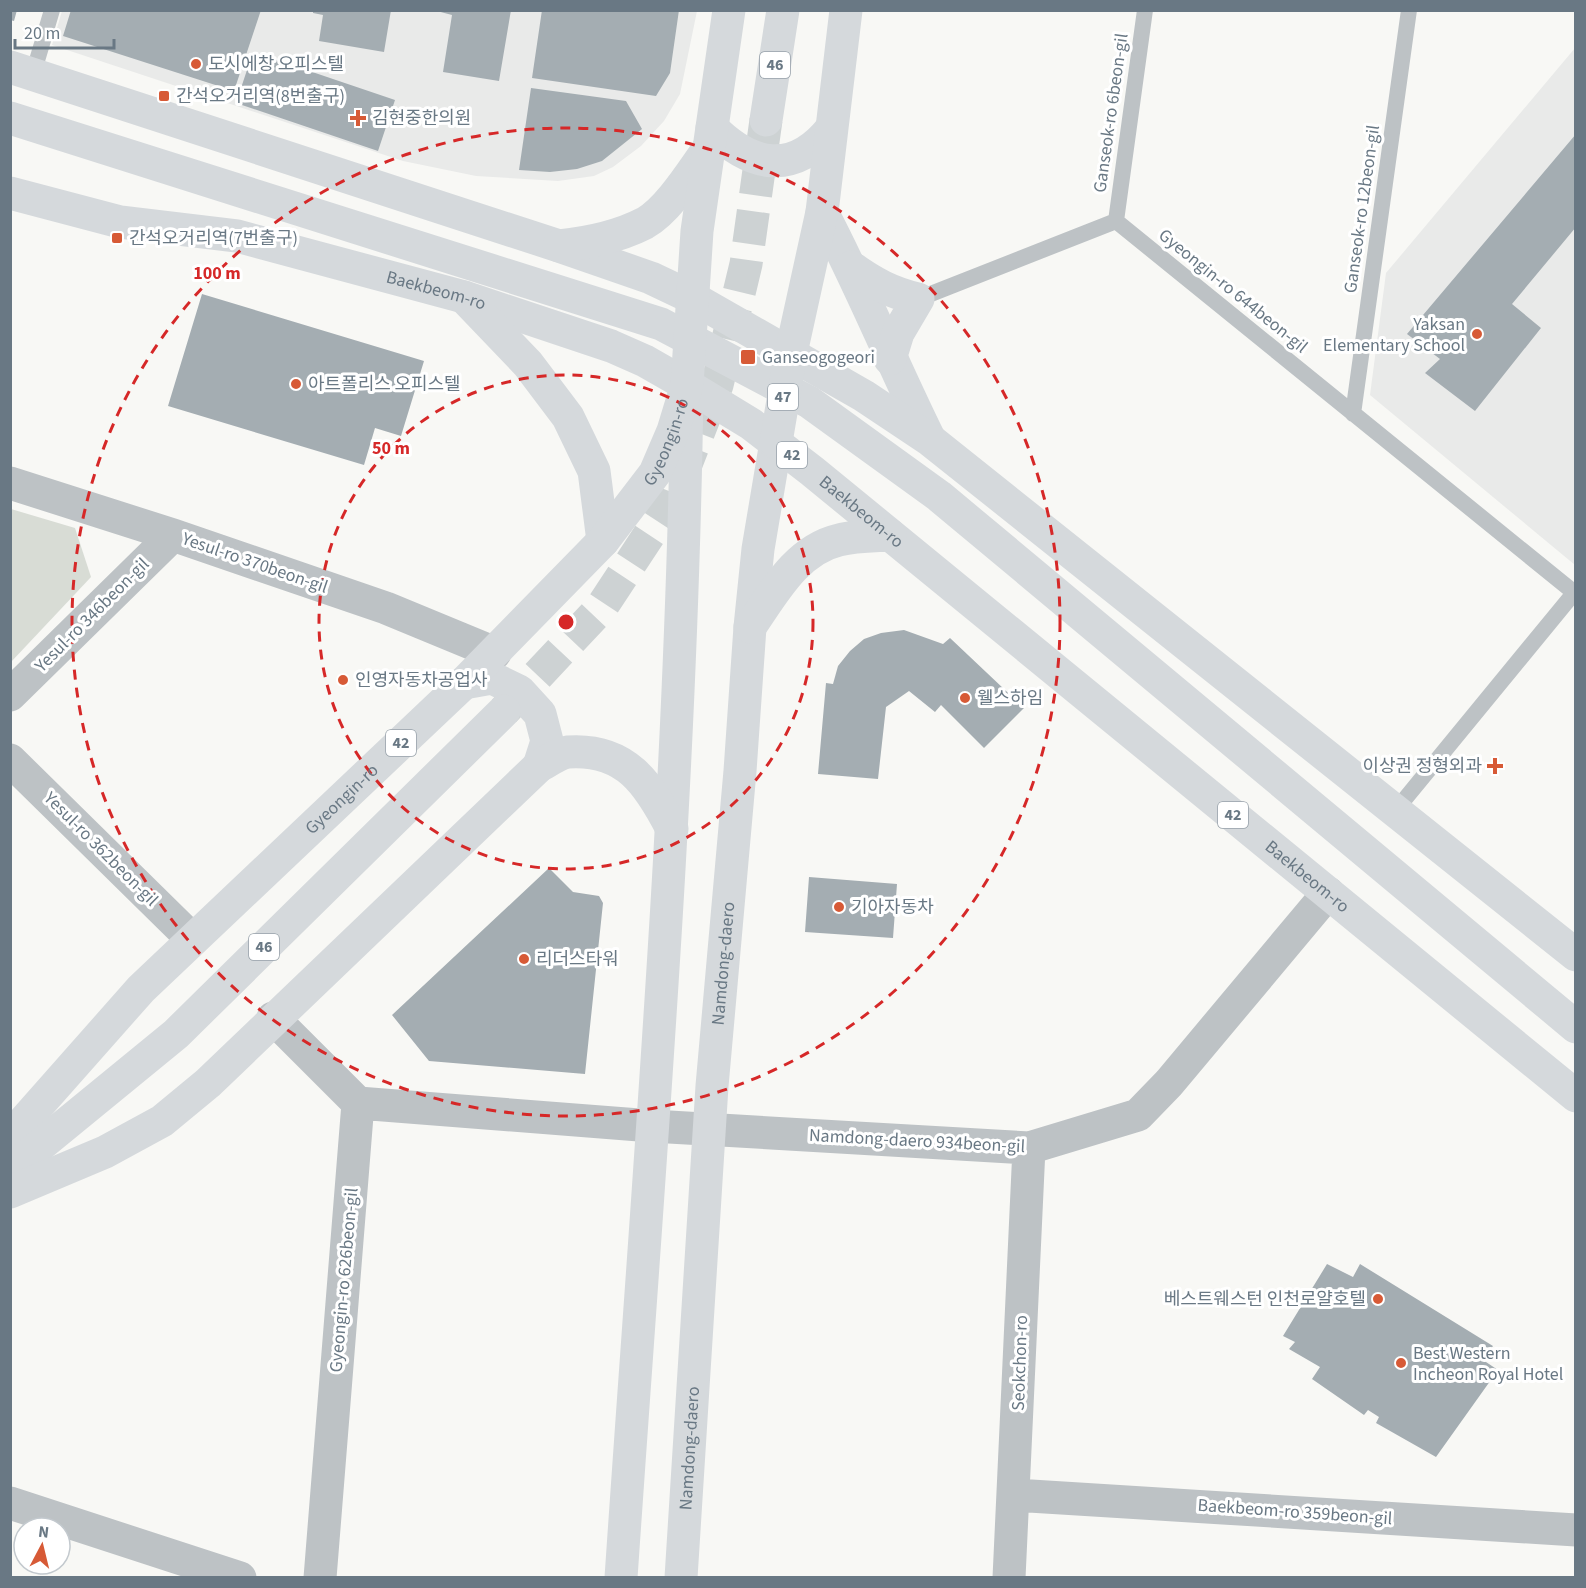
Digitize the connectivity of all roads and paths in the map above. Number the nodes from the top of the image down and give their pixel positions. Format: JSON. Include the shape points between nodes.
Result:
{"nodes":[{"id":1,"x":52,"y":10,"type":"edge"},
{"id":2,"x":729,"y":10,"type":"edge"},
{"id":3,"x":783,"y":10,"type":"edge"},
{"id":4,"x":846,"y":10,"type":"edge"},
{"id":5,"x":1145,"y":10,"type":"edge"},
{"id":6,"x":1409,"y":10,"type":"edge"},
{"id":7,"x":22,"y":71,"type":"edge"},
{"id":8,"x":10,"y":118,"type":"edge"},
{"id":9,"x":766,"y":120,"type":"tunnel mouth"},
{"id":10,"x":831,"y":129,"type":"junction"},
{"id":11,"x":711,"y":138,"type":"junction"},
{"id":12,"x":10,"y":193,"type":"edge"},
{"id":13,"x":822,"y":212,"type":"junction"},
{"id":14,"x":1116,"y":221,"type":"junction"},
{"id":15,"x":559,"y":246,"type":"junction"},
{"id":16,"x":850,"y":267,"type":"junction"},
{"id":17,"x":464,"y":297,"type":"junction"},
{"id":18,"x":692,"y":297,"type":"junction"},
{"id":19,"x":918,"y":299,"type":"junction"},
{"id":20,"x":791,"y":352,"type":"junction"},
{"id":21,"x":890,"y":359,"type":"junction"},
{"id":22,"x":687,"y":385,"type":"junction"},
{"id":23,"x":1353,"y":414,"type":"junction"},
{"id":24,"x":930,"y":440,"type":"junction"},
{"id":25,"x":776,"y":442,"type":"junction"},
{"id":26,"x":10,"y":483,"type":"edge"},
{"id":27,"x":173,"y":535,"type":"junction"},
{"id":28,"x":890,"y":535,"type":"junction"},
{"id":29,"x":603,"y":541,"type":"junction"},
{"id":30,"x":1575,"y":593,"type":"edge"},
{"id":31,"x":750,"y":627,"type":"junction"},
{"id":32,"x":495,"y":653,"type":"junction"},
{"id":33,"x":464,"y":683,"type":"junction"},
{"id":34,"x":10,"y":695,"type":"edge"},
{"id":35,"x":504,"y":711,"type":"tunnel mouth"},
{"id":36,"x":10,"y":760,"type":"edge"},
{"id":37,"x":539,"y":766,"type":"junction"},
{"id":38,"x":1395,"y":811,"type":"junction"},
{"id":39,"x":672,"y":829,"type":"junction"},
{"id":40,"x":1328,"y":893,"type":"junction"},
{"id":41,"x":192,"y":939,"type":"junction"},
{"id":42,"x":1575,"y":955,"type":"edge"},
{"id":43,"x":273,"y":1018,"type":"junction"},
{"id":44,"x":1575,"y":1027,"type":"edge"},
{"id":45,"x":1575,"y":1096,"type":"edge"},
{"id":46,"x":358,"y":1103,"type":"junction"},
{"id":47,"x":652,"y":1126,"type":"junction"},
{"id":48,"x":709,"y":1130,"type":"junction"},
{"id":49,"x":10,"y":1137,"type":"edge"},
{"id":50,"x":1029,"y":1148,"type":"junction"},
{"id":51,"x":10,"y":1170,"type":"edge"},
{"id":52,"x":10,"y":1192,"type":"edge"},
{"id":53,"x":1014,"y":1495,"type":"junction"},
{"id":54,"x":10,"y":1503,"type":"edge"},
{"id":55,"x":1575,"y":1530,"type":"edge"},
{"id":56,"x":240,"y":1578,"type":"edge"},
{"id":57,"x":320,"y":1578,"type":"edge"},
{"id":58,"x":621,"y":1578,"type":"edge"},
{"id":59,"x":681,"y":1578,"type":"edge"},
{"id":60,"x":1008,"y":1578,"type":"edge"}],
"edges":[{"from":1,"to":7,"type":"lane"},
{"from":2,"to":11,"type":"main road"},
{"from":3,"to":9,"type":"main road","number":"46"},
{"from":4,"to":10,"type":"main road","name":"Namdong-daero"},
{"from":5,"to":14,"type":"lane","name":"Ganseok-ro 6beon-gil"},
{"from":6,"to":23,"type":"lane","name":"Ganseok-ro 12beon-gil"},
{"from":7,"to":15,"type":"main road"},
{"from":8,"to":44,"type":"main road","name":"Baekbeom-ro","via":[[626,312],[687,337],[793,393],[939,496]]},
{"from":10,"to":11,"type":"main road","via":[[817,146],[797,157],[774,162],[748,156]]},
{"from":10,"to":13,"type":"main road","name":"Namdong-daero"},
{"from":11,"to":15,"type":"main road","via":[[674,195],[646,222],[593,243]]},
{"from":11,"to":18,"type":"main road"},
{"from":12,"to":17,"type":"main road","name":"Baekbeom-ro","via":[[120,222],[237,236]]},
{"from":13,"to":16,"type":"main road"},
{"from":13,"to":20,"type":"main road","name":"Namdong-daero"},
{"from":14,"to":19,"type":"lane"},
{"from":14,"to":23,"type":"lane","name":"Gyeongin-ro 644beon-gil"},
{"from":15,"to":18,"type":"main road","via":[[651,278]]},
{"from":16,"to":19,"type":"main road","via":[[875,284]]},
{"from":16,"to":21,"type":"main road"},
{"from":17,"to":22,"type":"main road","name":"Baekbeom-ro","via":[[580,334],[645,361]]},
{"from":17,"to":29,"type":"main road","via":[[528,364],[568,417],[594,471]]},
{"from":18,"to":20,"type":"main road"},
{"from":18,"to":22,"type":"main road"},
{"from":19,"to":21,"type":"main road","via":[[898,333]]},
{"from":20,"to":24,"type":"main road"},
{"from":20,"to":25,"type":"main road","name":"Namdong-daero","number":"47"},
{"from":21,"to":24,"type":"main road"},
{"from":22,"to":25,"type":"main road","name":"Baekbeom-ro","number":"42"},
{"from":22,"to":29,"type":"main road","name":"Gyeongin-ro","number":"42","via":[[655,473]]},
{"from":22,"to":39,"type":"main road","via":[[685,540]]},
{"from":23,"to":30,"type":"lane","name":"Gyeongin-ro 644beon-gil"},
{"from":24,"to":38,"type":"main road"},
{"from":25,"to":28,"type":"main road","name":"Baekbeom-ro","number":"42"},
{"from":25,"to":31,"type":"main road","name":"Namdong-daero","number":"47"},
{"from":26,"to":27,"type":"street","name":"Yesul-ro 370beon-gil"},
{"from":27,"to":32,"type":"street","name":"Yesul-ro 370beon-gil","via":[[386,608]]},
{"from":27,"to":34,"type":"street","name":"Yesul-ro 346beon-gil"},
{"from":28,"to":31,"type":"main road","via":[[838,540],[806,555],[784,578]]},
{"from":28,"to":40,"type":"main road","name":"Baekbeom-ro","number":"42"},
{"from":29,"to":32,"type":"main road","name":"Gyeongin-ro","number":"42"},
{"from":30,"to":38,"type":"lane"},
{"from":31,"to":48,"type":"main road","name":"Namdong-daero","number":"47"},
{"from":32,"to":33,"type":"main road","name":"Gyeongin-ro","number":"42"},
{"from":33,"to":37,"type":"main road","via":[[492,678],[519,691],[540,714],[547,741]]},
{"from":33,"to":41,"type":"main road","name":"Gyeongin-ro","number":"42"},
{"from":35,"to":51,"type":"main road","number":"46","via":[[176,1034]]},
{"from":36,"to":41,"type":"street","name":"Yesul-ro 362beon-gil"},
{"from":37,"to":39,"type":"main road","via":[[566,752],[613,760],[631,769],[654,792]]},
{"from":37,"to":43,"type":"main road"},
{"from":38,"to":42,"type":"main road"},
{"from":39,"to":47,"type":"main road"},
{"from":40,"to":45,"type":"main road","name":"Baekbeom-ro","number":"42"},
{"from":40,"to":50,"type":"street","name":"Namdong-daero 934beon-gil","via":[[1138,1115]]},
{"from":41,"to":49,"type":"main road","name":"Gyeongin-ro","number":"42","via":[[73,1064]]},
{"from":43,"to":46,"type":"street"},
{"from":43,"to":52,"type":"main road","via":[[208,1083],[162,1121],[105,1152]]},
{"from":46,"to":47,"type":"street","name":"Namdong-daero 934beon-gil"},
{"from":46,"to":57,"type":"street","name":"Gyeongin-ro 626beon-gil"},
{"from":47,"to":48,"type":"street","name":"Namdong-daero 934beon-gil"},
{"from":47,"to":58,"type":"main road"},
{"from":48,"to":50,"type":"street","name":"Namdong-daero 934beon-gil"},
{"from":48,"to":59,"type":"main road","name":"Namdong-daero","number":"47"},
{"from":50,"to":53,"type":"street","name":"Seokchon-ro"},
{"from":53,"to":55,"type":"street","name":"Baekbeom-ro 359beon-gil"},
{"from":53,"to":60,"type":"street","name":"Seokchon-ro"},
{"from":54,"to":56,"type":"street"}]}
